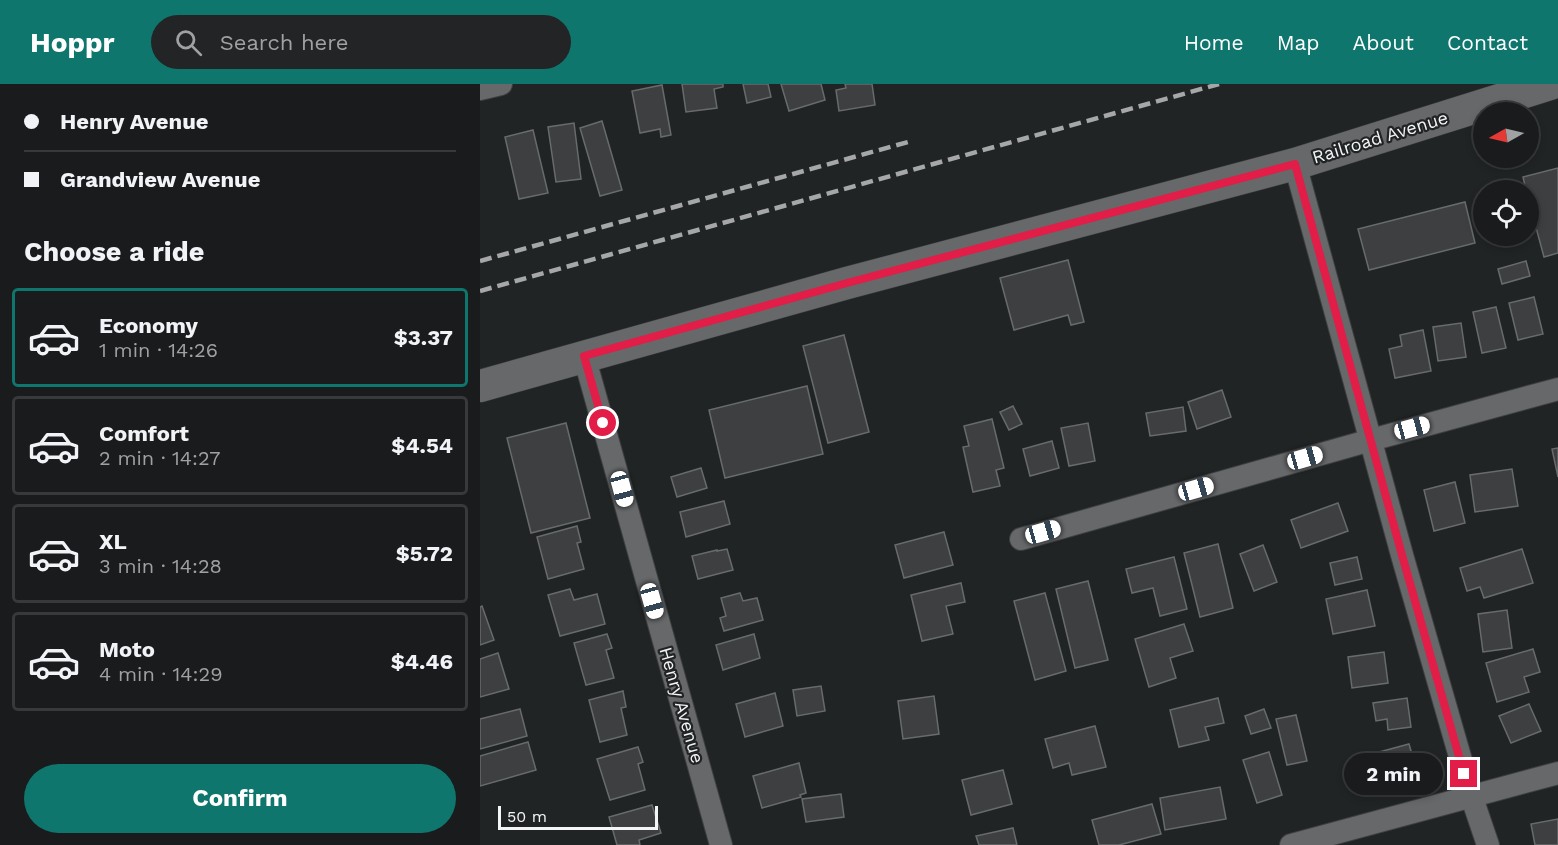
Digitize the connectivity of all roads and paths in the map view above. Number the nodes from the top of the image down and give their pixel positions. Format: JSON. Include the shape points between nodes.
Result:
{"nodes":[{"id":1,"x":501,"y":84,"type":"edge"},
{"id":2,"x":1550,"y":84,"type":"edge"},
{"id":3,"x":480,"y":89,"type":"edge"},
{"id":4,"x":1295,"y":164,"type":"junction"},
{"id":5,"x":584,"y":356,"type":"junction"},
{"id":6,"x":480,"y":386,"type":"edge"},
{"id":7,"x":1558,"y":389,"type":"edge"},
{"id":8,"x":1371,"y":440,"type":"junction"},
{"id":9,"x":1021,"y":539,"type":"dead end"},
{"id":10,"x":1558,"y":773,"type":"edge"},
{"id":11,"x":1471,"y":795,"type":"junction"},
{"id":12,"x":721,"y":845,"type":"edge"},
{"id":13,"x":1291,"y":845,"type":"edge"},
{"id":14,"x":1488,"y":845,"type":"edge"}],
"edges":[{"from":1,"to":3,"type":"street"},
{"from":2,"to":4,"type":"main road","name":"Railroad Avenue"},
{"from":4,"to":5,"type":"main road","name":"Railroad Avenue"},
{"from":4,"to":8,"type":"street"},
{"from":5,"to":6,"type":"main road","name":"Railroad Avenue"},
{"from":5,"to":12,"type":"street","name":"Henry Avenue"},
{"from":7,"to":8,"type":"street"},
{"from":8,"to":9,"type":"street"},
{"from":8,"to":11,"type":"street"},
{"from":10,"to":11,"type":"street"},
{"from":11,"to":13,"type":"street"},
{"from":11,"to":14,"type":"street"}]}
